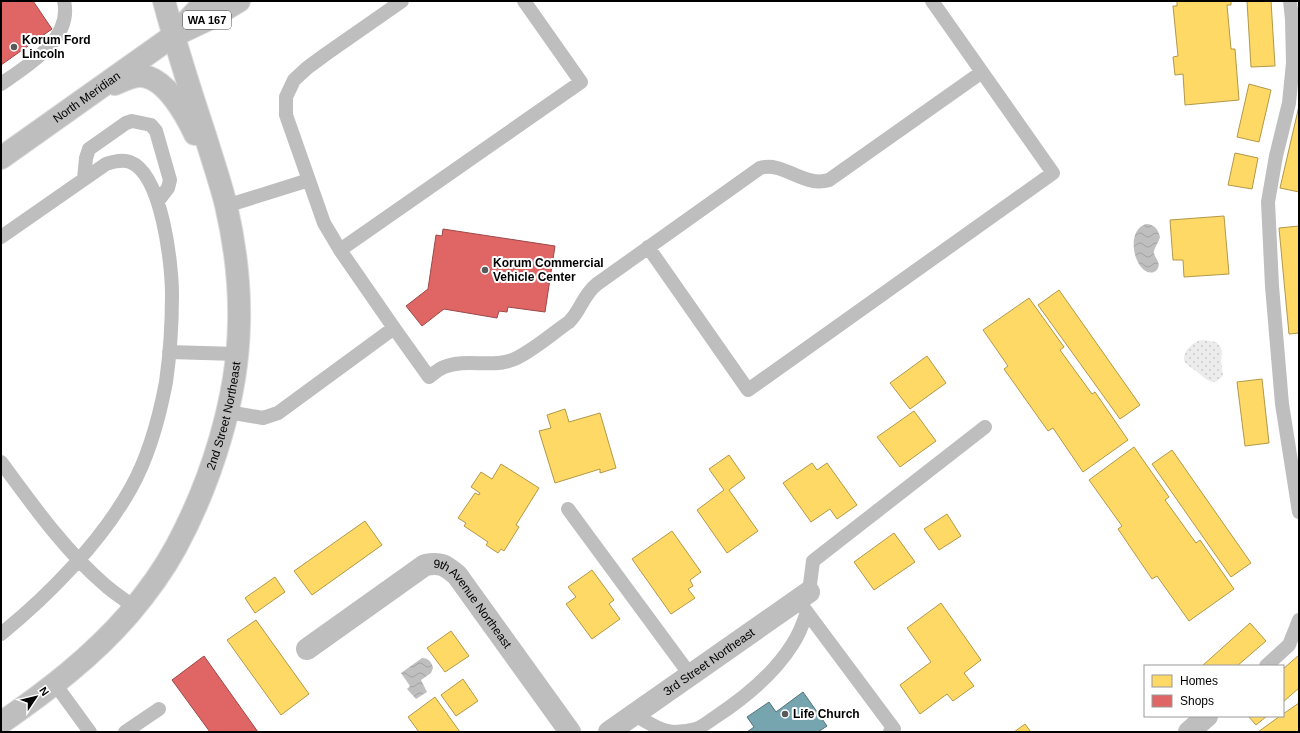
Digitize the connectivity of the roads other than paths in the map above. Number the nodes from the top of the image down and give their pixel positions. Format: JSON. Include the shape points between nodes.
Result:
{"nodes":[{"id":1,"x":64,"y":1,"type":"edge"},
{"id":2,"x":164,"y":1,"type":"edge"},
{"id":3,"x":206,"y":1,"type":"edge"},
{"id":4,"x":239,"y":1,"type":"edge"},
{"id":5,"x":402,"y":1,"type":"edge"},
{"id":6,"x":524,"y":1,"type":"edge"},
{"id":7,"x":932,"y":1,"type":"edge"},
{"id":8,"x":1290,"y":1,"type":"edge"},
{"id":9,"x":173,"y":36,"type":"junction"},
{"id":10,"x":982,"y":72,"type":"junction"},
{"id":11,"x":1,"y":84,"type":"edge"},
{"id":12,"x":72,"y":108,"type":"junction"},
{"id":13,"x":1,"y":158,"type":"edge"},
{"id":14,"x":84,"y":179,"type":"junction"},
{"id":15,"x":308,"y":180,"type":"junction"},
{"id":16,"x":220,"y":181,"type":"junction"},
{"id":17,"x":158,"y":201,"type":"junction"},
{"id":18,"x":226,"y":206,"type":"junction"},
{"id":19,"x":1,"y":237,"type":"edge"},
{"id":20,"x":648,"y":248,"type":"junction"},
{"id":21,"x":340,"y":250,"type":"junction"},
{"id":22,"x":394,"y":328,"type":"junction"},
{"id":23,"x":169,"y":352,"type":"junction"},
{"id":24,"x":236,"y":354,"type":"junction"},
{"id":25,"x":228,"y":412,"type":"junction"},
{"id":26,"x":985,"y":427,"type":"dead end"},
{"id":27,"x":1,"y":462,"type":"edge"},
{"id":28,"x":568,"y":508,"type":"dead end"},
{"id":29,"x":1299,"y":512,"type":"edge"},
{"id":30,"x":79,"y":560,"type":"junction"},
{"id":31,"x":805,"y":601,"type":"junction"},
{"id":32,"x":134,"y":607,"type":"junction"},
{"id":33,"x":1299,"y":620,"type":"edge"},
{"id":34,"x":1,"y":634,"type":"edge"},
{"id":35,"x":307,"y":649,"type":"dead end"},
{"id":36,"x":1267,"y":665,"type":"edge"},
{"id":37,"x":691,"y":676,"type":"junction"},
{"id":38,"x":55,"y":684,"type":"junction"},
{"id":39,"x":159,"y":709,"type":"dead end"},
{"id":40,"x":635,"y":715,"type":"junction"},
{"id":41,"x":1206,"y":717,"type":"edge"},
{"id":42,"x":1,"y":723,"type":"edge"},
{"id":43,"x":90,"y":732,"type":"edge"},
{"id":44,"x":125,"y":732,"type":"edge"},
{"id":45,"x":570,"y":732,"type":"edge"},
{"id":46,"x":609,"y":732,"type":"edge"},
{"id":47,"x":890,"y":732,"type":"edge"},
{"id":48,"x":1189,"y":732,"type":"edge"}],
"edges":[{"from":1,"to":11,"type":"lane","via":[[63,22],[51,44],[39,57]]},
{"from":2,"to":9,"type":"main road","number":"WA 167"},
{"from":3,"to":9,"type":"main road","name":"North Meridian"},
{"from":4,"to":9,"type":"main road","name":"North Meridian","number":"WA 167","via":[[210,19]]},
{"from":5,"to":15,"type":"lane","via":[[326,54],[294,80],[286,97],[286,115]]},
{"from":6,"to":21,"type":"lane","via":[[581,82]]},
{"from":7,"to":10,"type":"lane"},
{"from":8,"to":29,"type":"lane","via":[[1293,63],[1289,103],[1268,202],[1282,404]]},
{"from":9,"to":12,"type":"main road","name":"North Meridian"},
{"from":9,"to":16,"type":"main road","name":"2nd Street Northeast"},
{"from":10,"to":20,"type":"lane","via":[[829,180],[815,182],[775,167],[760,168]]},
{"from":10,"to":20,"type":"lane","via":[[1053,173],[748,390]]},
{"from":12,"to":13,"type":"main road","name":"North Meridian"},
{"from":12,"to":16,"type":"main road","via":[[123,80],[142,76],[153,80],[162,85],[178,105]]},
{"from":14,"to":17,"type":"lane","via":[[106,164],[129,161],[146,176]]},
{"from":14,"to":17,"type":"lane","via":[[89,149],[126,123],[132,121],[151,125],[156,131],[170,180],[168,188]]},
{"from":14,"to":19,"type":"lane"},
{"from":15,"to":18,"type":"lane"},
{"from":15,"to":21,"type":"lane","via":[[324,223]]},
{"from":16,"to":18,"type":"main road","name":"2nd Street Northeast"},
{"from":17,"to":23,"type":"lane","via":[[169,257],[172,294]]},
{"from":18,"to":24,"type":"main road","name":"2nd Street Northeast","via":[[238,274],[239,324]]},
{"from":20,"to":22,"type":"lane","via":[[589,290],[569,322],[513,360],[500,363],[456,364],[445,367],[429,377]]},
{"from":21,"to":22,"type":"lane"},
{"from":22,"to":25,"type":"lane","via":[[278,413],[263,418]]},
{"from":23,"to":24,"type":"lane"},
{"from":23,"to":30,"type":"lane","via":[[166,382],[155,430],[145,458],[132,488]]},
{"from":24,"to":25,"type":"main road","name":"2nd Street Northeast"},
{"from":25,"to":32,"type":"main road","name":"2nd Street Northeast","via":[[192,516],[175,549]]},
{"from":26,"to":31,"type":"lane","via":[[813,561]]},
{"from":27,"to":30,"type":"lane"},
{"from":28,"to":37,"type":"lane"},
{"from":30,"to":32,"type":"lane","via":[[104,584]]},
{"from":30,"to":34,"type":"lane","via":[[25,614]]},
{"from":31,"to":37,"type":"main road","name":"3rd Street Northeast"},
{"from":31,"to":40,"type":"lane","via":[[800,633],[780,662],[727,710],[696,729],[674,732]]},
{"from":31,"to":47,"type":"lane","via":[[894,729]]},
{"from":32,"to":38,"type":"main road","name":"2nd Street Northeast","via":[[102,643]]},
{"from":33,"to":36,"type":"lane","via":[[1289,645]]},
{"from":35,"to":45,"type":"main road","name":"9th Avenue Northeast","via":[[425,565],[445,565],[457,575]]},
{"from":37,"to":40,"type":"main road","name":"3rd Street Northeast"},
{"from":38,"to":42,"type":"main road","name":"2nd Street Northeast"},
{"from":38,"to":43,"type":"lane"},
{"from":39,"to":44,"type":"lane"},
{"from":40,"to":46,"type":"main road","name":"3rd Street Northeast"},
{"from":41,"to":48,"type":"main road"}]}
